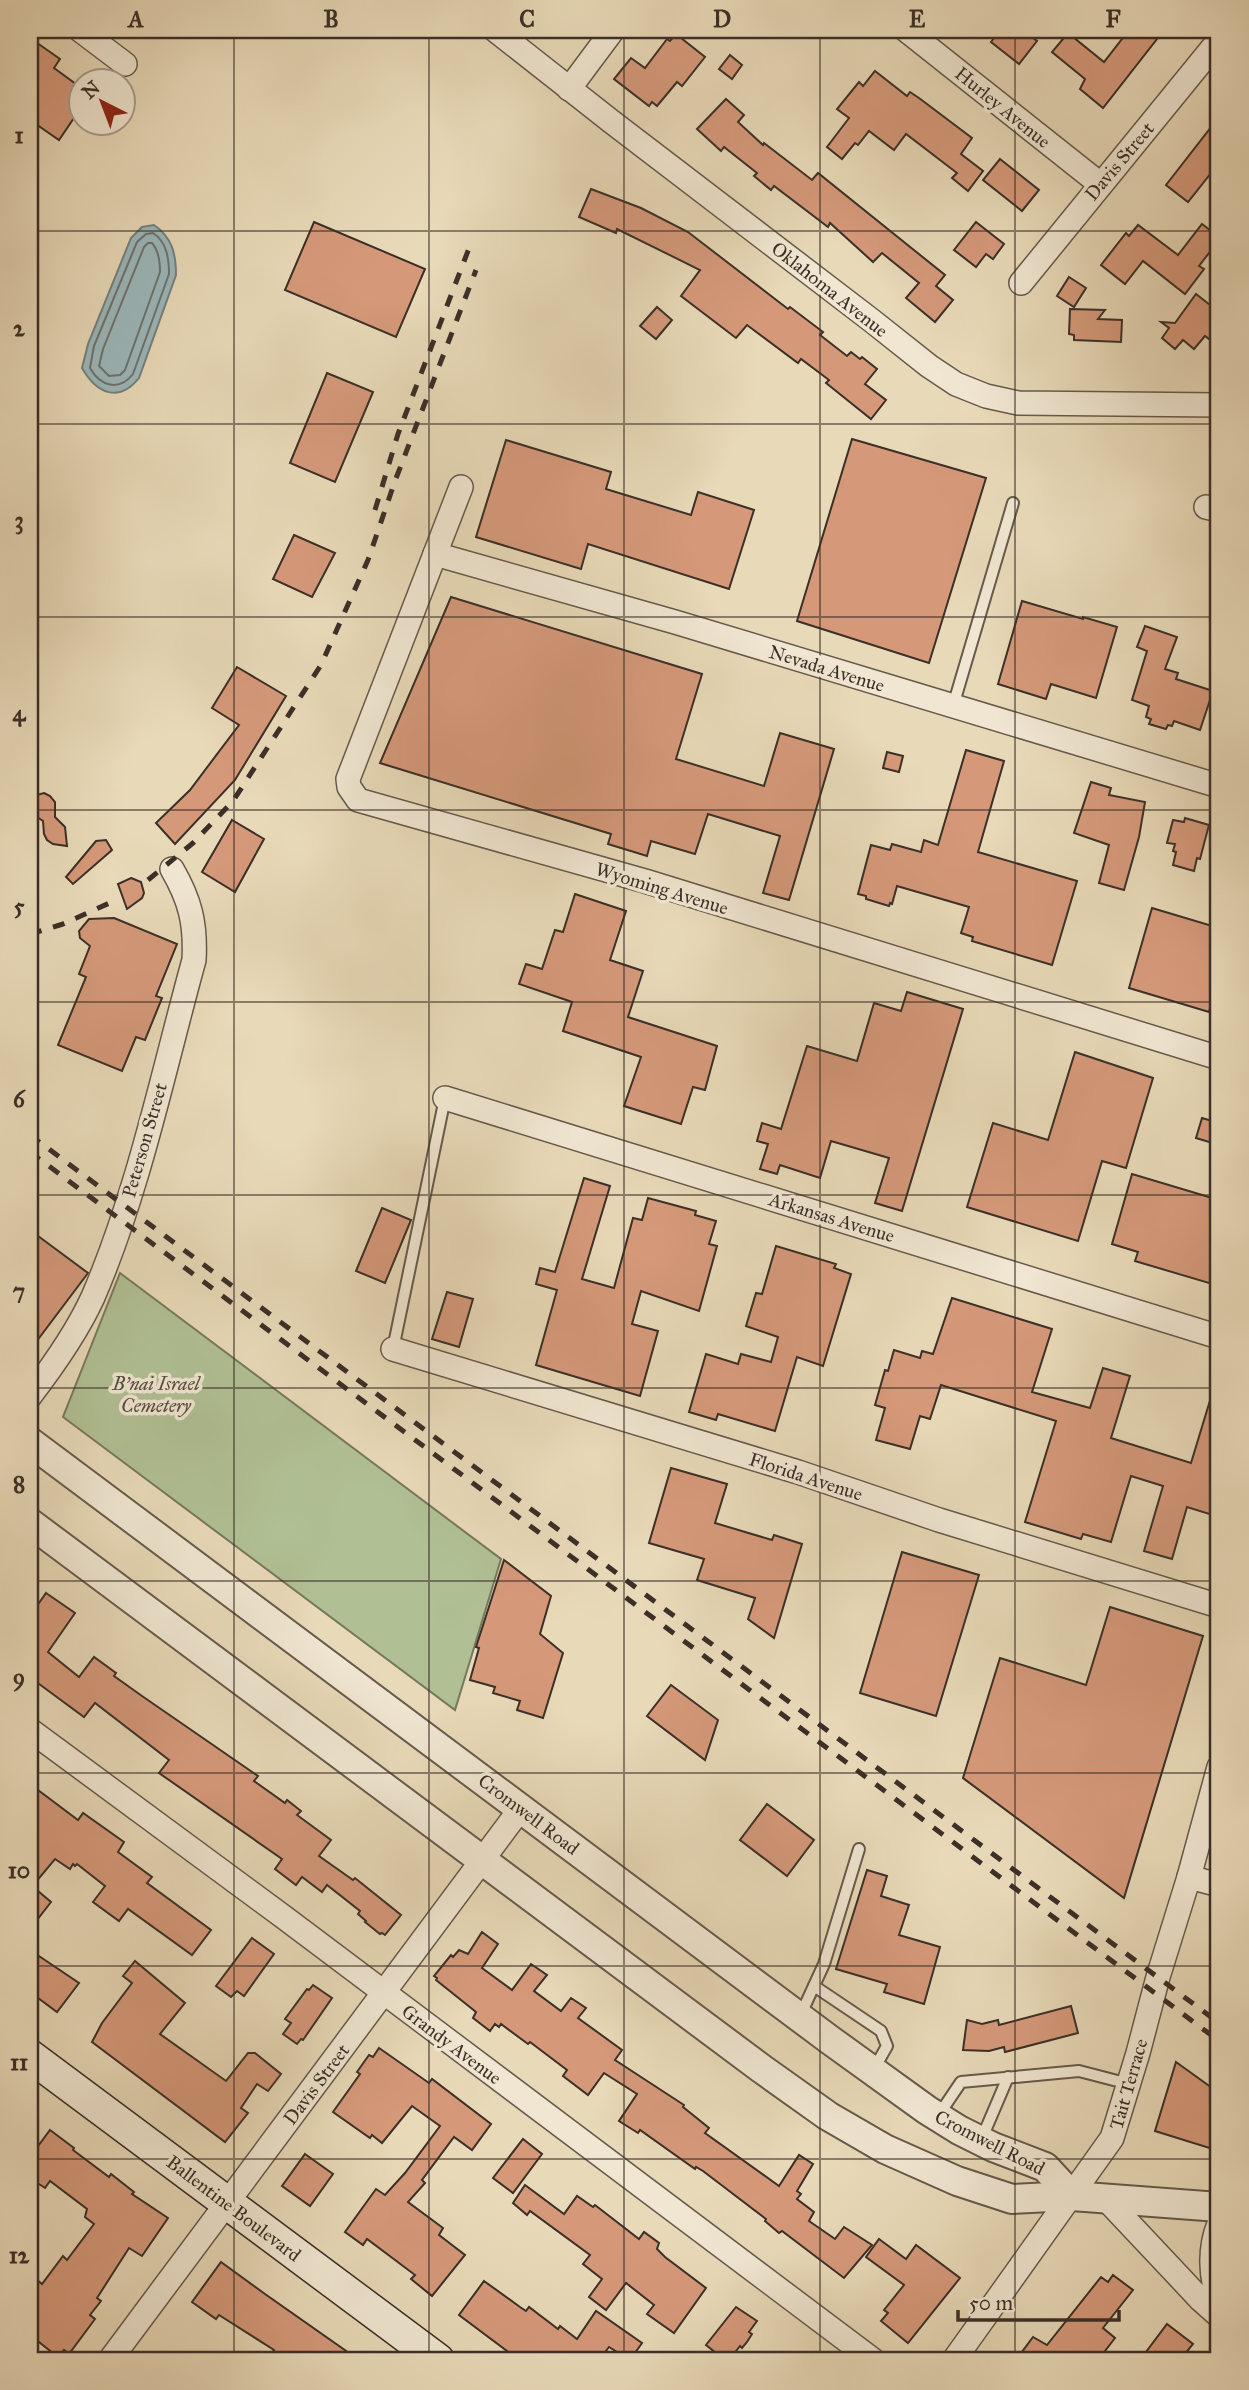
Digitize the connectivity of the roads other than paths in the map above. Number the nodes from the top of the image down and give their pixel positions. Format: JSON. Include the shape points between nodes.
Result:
{"nodes":[{"id":1,"x":79,"y":30,"type":"edge"},
{"id":2,"x":495,"y":30,"type":"edge"},
{"id":3,"x":613,"y":30,"type":"edge"},
{"id":4,"x":906,"y":30,"type":"edge"},
{"id":5,"x":1219,"y":40,"type":"edge"},
{"id":6,"x":125,"y":64,"type":"dead end"},
{"id":7,"x":569,"y":89,"type":"junction"},
{"id":8,"x":1100,"y":184,"type":"junction"},
{"id":9,"x":1021,"y":283,"type":"dead end"},
{"id":10,"x":1219,"y":405,"type":"edge"},
{"id":11,"x":461,"y":487,"type":"dead end"},
{"id":12,"x":1013,"y":503,"type":"dead end"},
{"id":13,"x":435,"y":554,"type":"junction"},
{"id":14,"x":953,"y":706,"type":"junction"},
{"id":15,"x":1219,"y":786,"type":"edge"},
{"id":16,"x":172,"y":869,"type":"dead end"},
{"id":17,"x":1219,"y":1058,"type":"edge"},
{"id":18,"x":444,"y":1098,"type":"joint"},
{"id":19,"x":1219,"y":1338,"type":"edge"},
{"id":20,"x":393,"y":1349,"type":"joint"},
{"id":21,"x":30,"y":1396,"type":"edge"},
{"id":22,"x":30,"y":1442,"type":"edge"},
{"id":23,"x":30,"y":1523,"type":"edge"},
{"id":24,"x":1219,"y":1606,"type":"edge"},
{"id":25,"x":30,"y":1730,"type":"edge"},
{"id":26,"x":1219,"y":1767,"type":"edge"},
{"id":27,"x":521,"y":1808,"type":"junction"},
{"id":28,"x":859,"y":1849,"type":"dead end"},
{"id":29,"x":482,"y":1860,"type":"junction"},
{"id":30,"x":1189,"y":1877,"type":"junction"},
{"id":31,"x":1219,"y":1885,"type":"edge"},
{"id":32,"x":814,"y":1986,"type":"junction"},
{"id":33,"x":384,"y":1994,"type":"junction"},
{"id":34,"x":799,"y":2017,"type":"junction"},
{"id":35,"x":30,"y":2056,"type":"edge"},
{"id":36,"x":873,"y":2071,"type":"junction"},
{"id":37,"x":1008,"y":2077,"type":"junction"},
{"id":38,"x":1129,"y":2084,"type":"junction"},
{"id":39,"x":938,"y":2116,"type":"junction"},
{"id":40,"x":981,"y":2141,"type":"junction"},
{"id":41,"x":1072,"y":2196,"type":"junction"},
{"id":42,"x":1106,"y":2199,"type":"junction"},
{"id":43,"x":227,"y":2203,"type":"junction"},
{"id":44,"x":1219,"y":2207,"type":"edge"},
{"id":45,"x":1219,"y":2224,"type":"edge"},
{"id":46,"x":1219,"y":2301,"type":"edge"},
{"id":47,"x":1219,"y":2316,"type":"edge"},
{"id":48,"x":110,"y":2360,"type":"edge"},
{"id":49,"x":438,"y":2360,"type":"edge"},
{"id":50,"x":873,"y":2360,"type":"edge"},
{"id":51,"x":954,"y":2360,"type":"edge"}],
"edges":[{"from":1,"to":6,"type":"street"},
{"from":2,"to":7,"type":"street","name":"Oklahoma Avenue"},
{"from":3,"to":7,"type":"street"},
{"from":4,"to":8,"type":"street","name":"Hurley Avenue"},
{"from":5,"to":8,"type":"street","name":"Davis Street"},
{"from":7,"to":10,"type":"street","name":"Oklahoma Avenue","via":[[956,384],[1018,404]]},
{"from":8,"to":9,"type":"street","name":"Davis Street"},
{"from":11,"to":13,"type":"street","name":"Wyoming Avenue"},
{"from":12,"to":14,"type":"lane"},
{"from":13,"to":14,"type":"street","name":"Nevada Avenue"},
{"from":13,"to":17,"type":"street","name":"Wyoming Avenue","via":[[348,779],[358,800],[645,881]]},
{"from":14,"to":15,"type":"street","name":"Nevada Avenue"},
{"from":16,"to":21,"type":"street","name":"Peterson Street","via":[[192,914],[194,950],[187,986],[132,1185],[92,1298]]},
{"from":18,"to":19,"type":"street","name":"Arkansas Avenue"},
{"from":18,"to":20,"type":"lane"},
{"from":20,"to":24,"type":"street","name":"Florida Avenue"},
{"from":22,"to":27,"type":"street","name":"Cromwell Road"},
{"from":23,"to":29,"type":"street","name":"Cromwell Road"},
{"from":25,"to":33,"type":"street","name":"Grandy Avenue"},
{"from":26,"to":30,"type":"street","name":"Tait Terrace"},
{"from":27,"to":29,"type":"street","name":"Davis Street"},
{"from":27,"to":34,"type":"street","name":"Cromwell Road"},
{"from":28,"to":32,"type":"lane"},
{"from":29,"to":33,"type":"street","name":"Davis Street"},
{"from":29,"to":41,"type":"street","name":"Cromwell Road","via":[[762,2069],[884,2149],[1012,2199]]},
{"from":30,"to":31,"type":"street"},
{"from":30,"to":38,"type":"street","name":"Tait Terrace"},
{"from":32,"to":34,"type":"lane"},
{"from":32,"to":36,"type":"lane","via":[[881,2031],[887,2046]]},
{"from":33,"to":43,"type":"street","name":"Davis Street"},
{"from":33,"to":50,"type":"street","name":"Grandy Avenue"},
{"from":34,"to":36,"type":"street","name":"Cromwell Road"},
{"from":35,"to":43,"type":"main road","name":"Ballentine Boulevard"},
{"from":36,"to":39,"type":"street","name":"Cromwell Road"},
{"from":37,"to":38,"type":"lane","via":[[1079,2071]]},
{"from":37,"to":39,"type":"lane","via":[[961,2082]]},
{"from":37,"to":40,"type":"lane"},
{"from":38,"to":41,"type":"street","name":"Tait Terrace","via":[[1112,2138]]},
{"from":39,"to":40,"type":"street","name":"Cromwell Road"},
{"from":40,"to":41,"type":"street","name":"Cromwell Road","via":[[1045,2167]]},
{"from":41,"to":42,"type":"street"},
{"from":41,"to":51,"type":"street","name":"Tait Terrace"},
{"from":42,"to":44,"type":"street"},
{"from":42,"to":47,"type":"street"},
{"from":43,"to":48,"type":"street","name":"Davis Street"},
{"from":43,"to":49,"type":"main road","name":"Ballentine Boulevard"},
{"from":45,"to":46,"type":"street","via":[[1212,2273]]}]}
